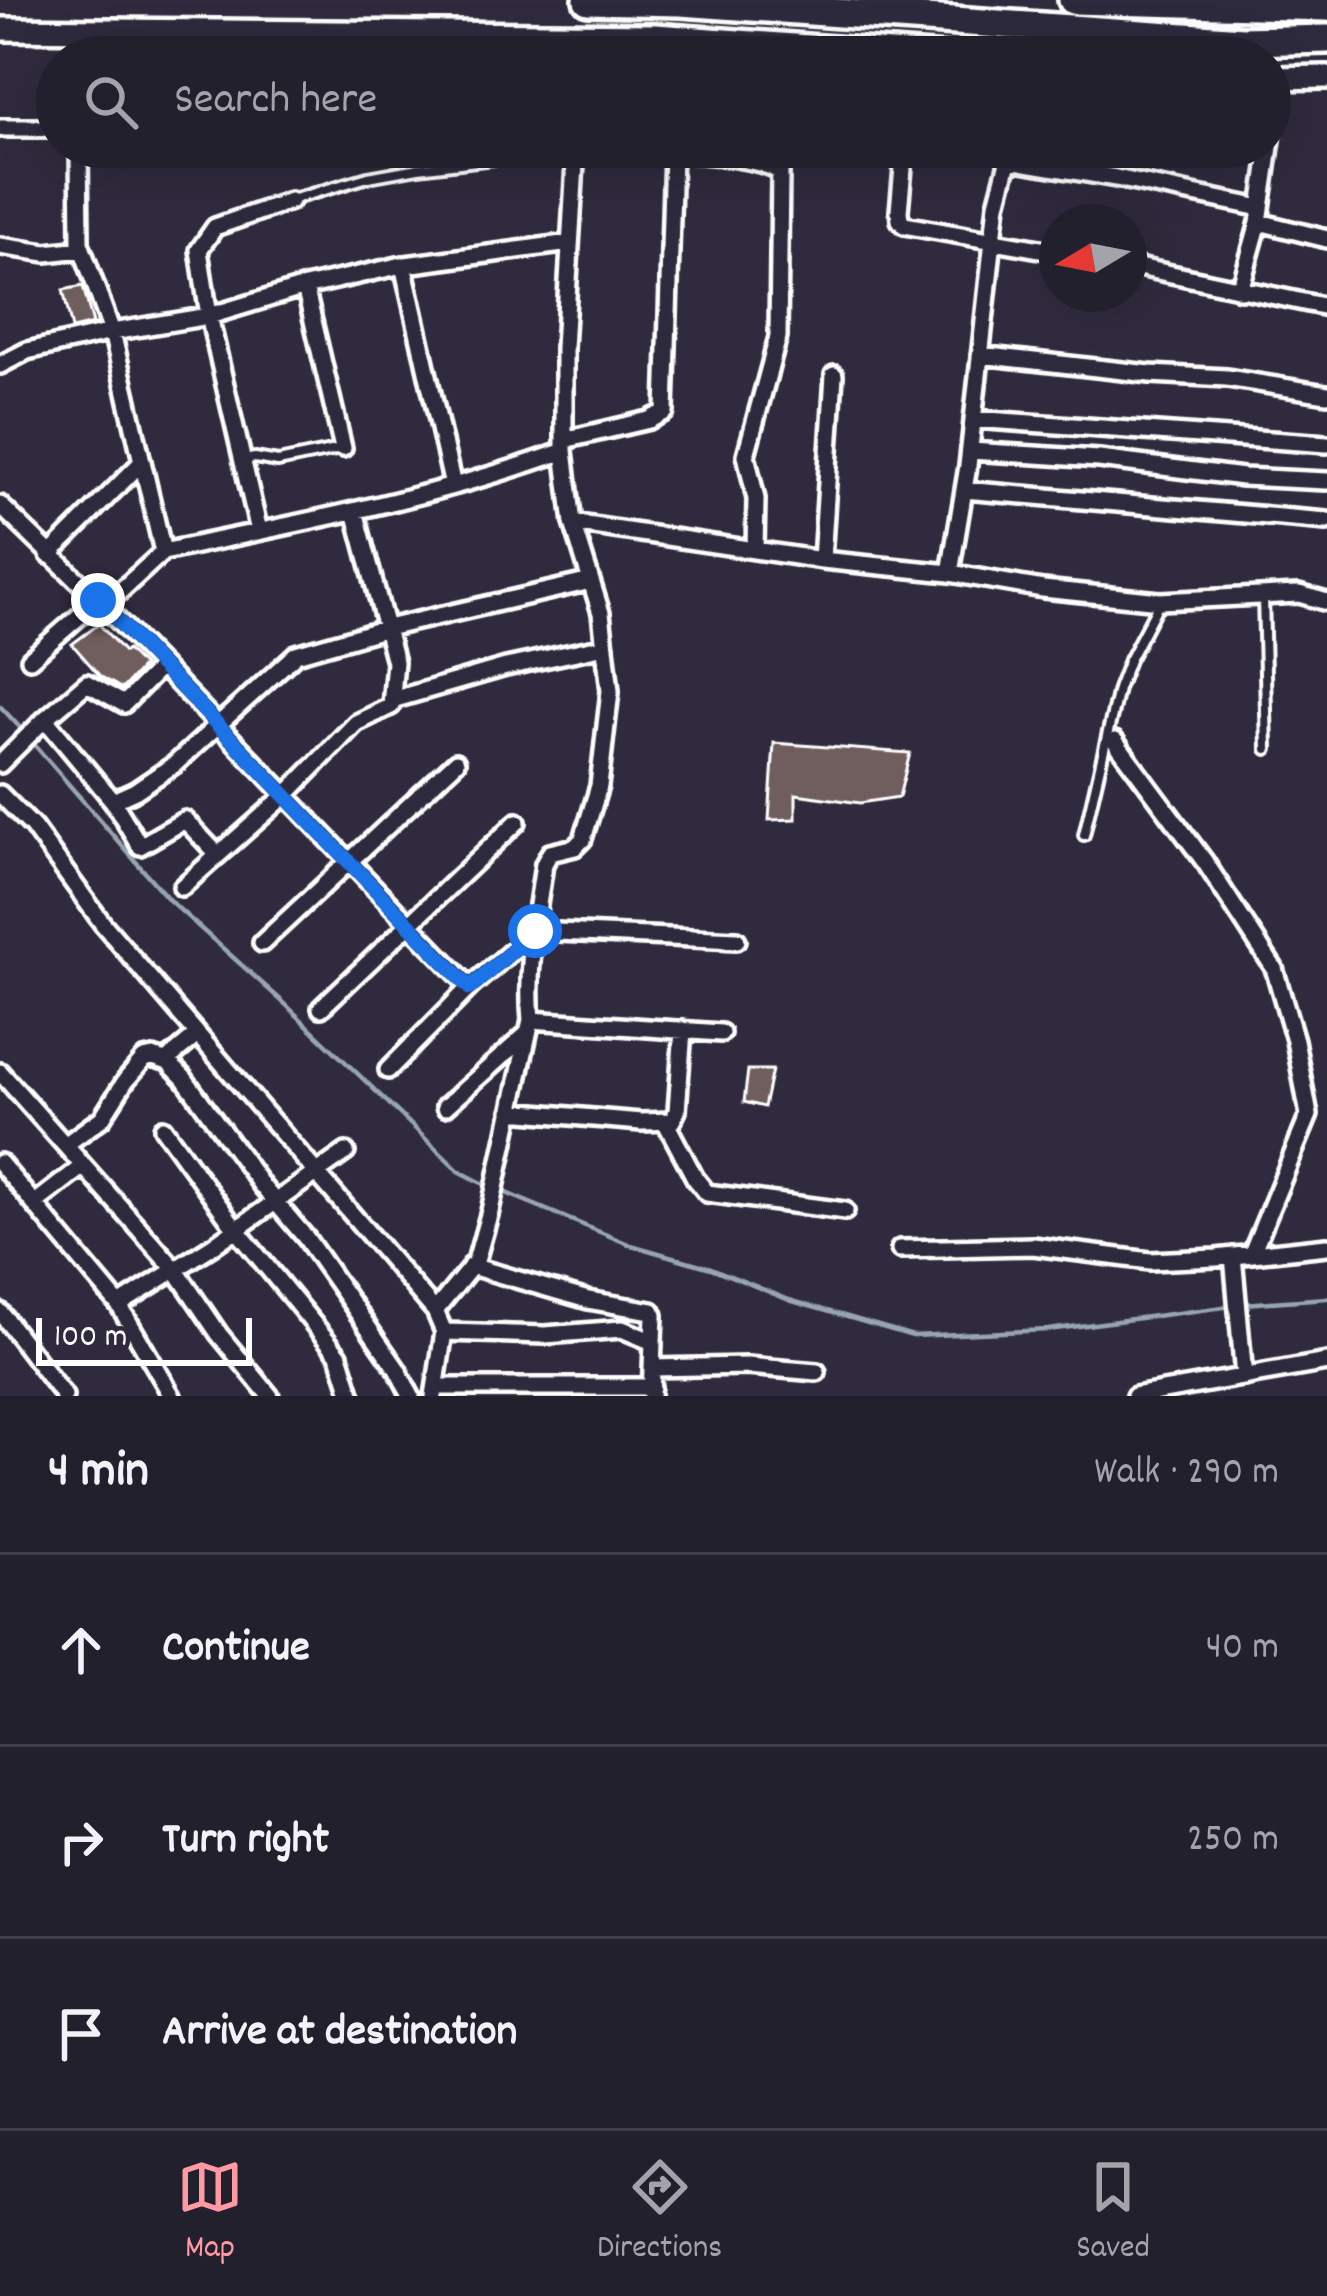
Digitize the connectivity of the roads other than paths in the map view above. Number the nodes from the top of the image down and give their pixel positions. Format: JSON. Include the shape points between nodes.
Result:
{"nodes":[{"id":1,"x":588,"y":0,"type":"edge"},
{"id":2,"x":1073,"y":0,"type":"edge"},
{"id":3,"x":1327,"y":7,"type":"edge"},
{"id":4,"x":0,"y":29,"type":"edge"},
{"id":5,"x":74,"y":29,"type":"junction"},
{"id":6,"x":74,"y":36,"type":"edge"},
{"id":7,"x":296,"y":36,"type":"edge"},
{"id":8,"x":642,"y":36,"type":"edge"},
{"id":9,"x":680,"y":36,"type":"edge"},
{"id":10,"x":1170,"y":36,"type":"edge"},
{"id":11,"x":1327,"y":39,"type":"edge"},
{"id":12,"x":1291,"y":40,"type":"edge"},
{"id":13,"x":1327,"y":77,"type":"edge"},
{"id":14,"x":1291,"y":78,"type":"edge"},
{"id":15,"x":0,"y":128,"type":"edge"},
{"id":16,"x":36,"y":128,"type":"edge"},
{"id":17,"x":80,"y":168,"type":"edge"},
{"id":18,"x":413,"y":168,"type":"edge"},
{"id":19,"x":575,"y":168,"type":"edge"},
{"id":20,"x":673,"y":168,"type":"edge"},
{"id":21,"x":775,"y":168,"type":"edge"},
{"id":22,"x":903,"y":168,"type":"edge"},
{"id":23,"x":1006,"y":168,"type":"edge"},
{"id":24,"x":1074,"y":168,"type":"edge"},
{"id":25,"x":1265,"y":168,"type":"edge"},
{"id":26,"x":290,"y":201,"type":"joint"},
{"id":27,"x":1260,"y":215,"type":"junction"},
{"id":28,"x":1327,"y":238,"type":"edge"},
{"id":29,"x":992,"y":240,"type":"junction"},
{"id":30,"x":570,"y":244,"type":"junction"},
{"id":31,"x":0,"y":246,"type":"edge"},
{"id":32,"x":82,"y":249,"type":"junction"},
{"id":33,"x":1039,"y":249,"type":"edge"},
{"id":34,"x":404,"y":265,"type":"junction"},
{"id":35,"x":1147,"y":269,"type":"edge"},
{"id":36,"x":305,"y":287,"type":"junction"},
{"id":37,"x":1240,"y":290,"type":"junction"},
{"id":38,"x":1327,"y":307,"type":"edge"},
{"id":39,"x":209,"y":316,"type":"junction"},
{"id":40,"x":112,"y":332,"type":"junction"},
{"id":41,"x":980,"y":355,"type":"junction"},
{"id":42,"x":0,"y":365,"type":"edge"},
{"id":43,"x":834,"y":375,"type":"dead end"},
{"id":44,"x":1327,"y":394,"type":"edge"},
{"id":45,"x":973,"y":419,"type":"junction"},
{"id":46,"x":1327,"y":444,"type":"edge"},
{"id":47,"x":564,"y":446,"type":"junction"},
{"id":48,"x":343,"y":448,"type":"joint"},
{"id":49,"x":970,"y":451,"type":"junction"},
{"id":50,"x":243,"y":460,"type":"junction"},
{"id":51,"x":142,"y":462,"type":"junction"},
{"id":52,"x":1327,"y":481,"type":"edge"},
{"id":53,"x":453,"y":487,"type":"junction"},
{"id":54,"x":964,"y":490,"type":"junction"},
{"id":55,"x":0,"y":505,"type":"edge"},
{"id":56,"x":356,"y":511,"type":"junction"},
{"id":57,"x":1327,"y":521,"type":"edge"},
{"id":58,"x":573,"y":523,"type":"junction"},
{"id":59,"x":260,"y":531,"type":"junction"},
{"id":60,"x":755,"y":549,"type":"junction"},
{"id":61,"x":163,"y":552,"type":"junction"},
{"id":62,"x":49,"y":555,"type":"junction"},
{"id":63,"x":822,"y":560,"type":"junction"},
{"id":64,"x":950,"y":573,"type":"junction"},
{"id":65,"x":591,"y":581,"type":"junction"},
{"id":66,"x":1262,"y":596,"type":"junction"},
{"id":67,"x":1160,"y":601,"type":"junction"},
{"id":68,"x":1327,"y":602,"type":"edge"},
{"id":69,"x":101,"y":603,"type":"junction"},
{"id":70,"x":387,"y":628,"type":"junction"},
{"id":71,"x":605,"y":646,"type":"junction"},
{"id":72,"x":30,"y":659,"type":"dead end"},
{"id":73,"x":162,"y":666,"type":"junction"},
{"id":74,"x":392,"y":700,"type":"junction"},
{"id":75,"x":42,"y":722,"type":"junction"},
{"id":76,"x":218,"y":724,"type":"junction"},
{"id":77,"x":1115,"y":741,"type":"dead end"},
{"id":78,"x":1267,"y":748,"type":"dead end"},
{"id":79,"x":456,"y":762,"type":"dead end"},
{"id":80,"x":0,"y":764,"type":"edge"},
{"id":81,"x":0,"y":794,"type":"edge"},
{"id":82,"x":286,"y":795,"type":"junction"},
{"id":83,"x":112,"y":801,"type":"junction"},
{"id":84,"x":517,"y":822,"type":"dead end"},
{"id":85,"x":1084,"y":835,"type":"dead end"},
{"id":86,"x":217,"y":854,"type":"junction"},
{"id":87,"x":349,"y":860,"type":"junction"},
{"id":88,"x":182,"y":887,"type":"dead end"},
{"id":89,"x":410,"y":925,"type":"junction"},
{"id":90,"x":535,"y":931,"type":"junction"},
{"id":91,"x":737,"y":940,"type":"dead end"},
{"id":92,"x":262,"y":943,"type":"dead end"},
{"id":93,"x":470,"y":988,"type":"junction"},
{"id":94,"x":321,"y":1008,"type":"dead end"},
{"id":95,"x":530,"y":1026,"type":"junction"},
{"id":96,"x":683,"y":1030,"type":"junction"},
{"id":97,"x":721,"y":1033,"type":"dead end"},
{"id":98,"x":197,"y":1035,"type":"junction"},
{"id":99,"x":166,"y":1061,"type":"junction"},
{"id":100,"x":388,"y":1070,"type":"dead end"},
{"id":101,"x":0,"y":1072,"type":"edge"},
{"id":102,"x":15,"y":1090,"type":"junction"},
{"id":103,"x":0,"y":1103,"type":"edge"},
{"id":104,"x":445,"y":1107,"type":"dead end"},
{"id":105,"x":512,"y":1111,"type":"junction"},
{"id":106,"x":666,"y":1123,"type":"junction"},
{"id":107,"x":163,"y":1128,"type":"dead end"},
{"id":108,"x":65,"y":1145,"type":"junction"},
{"id":109,"x":346,"y":1152,"type":"dead end"},
{"id":110,"x":0,"y":1163,"type":"edge"},
{"id":111,"x":83,"y":1166,"type":"junction"},
{"id":112,"x":318,"y":1172,"type":"junction"},
{"id":113,"x":275,"y":1202,"type":"junction"},
{"id":114,"x":34,"y":1204,"type":"junction"},
{"id":115,"x":845,"y":1211,"type":"dead end"},
{"id":116,"x":236,"y":1229,"type":"junction"},
{"id":117,"x":1327,"y":1246,"type":"edge"},
{"id":118,"x":1254,"y":1248,"type":"dead end"},
{"id":119,"x":900,"y":1249,"type":"dead end"},
{"id":120,"x":1233,"y":1256,"type":"junction"},
{"id":121,"x":471,"y":1266,"type":"junction"},
{"id":122,"x":175,"y":1269,"type":"junction"},
{"id":123,"x":118,"y":1305,"type":"junction"},
{"id":124,"x":435,"y":1311,"type":"junction"},
{"id":125,"x":0,"y":1312,"type":"edge"},
{"id":126,"x":16,"y":1332,"type":"junction"},
{"id":127,"x":444,"y":1332,"type":"junction"},
{"id":128,"x":653,"y":1342,"type":"junction"},
{"id":129,"x":0,"y":1343,"type":"edge"},
{"id":130,"x":1327,"y":1363,"type":"edge"},
{"id":131,"x":652,"y":1368,"type":"junction"},
{"id":132,"x":817,"y":1372,"type":"dead end"},
{"id":133,"x":1244,"y":1377,"type":"junction"},
{"id":134,"x":435,"y":1391,"type":"edge"},
{"id":135,"x":652,"y":1391,"type":"edge"},
{"id":136,"x":1176,"y":1392,"type":"edge"},
{"id":137,"x":64,"y":1396,"type":"edge"},
{"id":138,"x":172,"y":1396,"type":"edge"},
{"id":139,"x":271,"y":1396,"type":"edge"},
{"id":140,"x":352,"y":1396,"type":"edge"},
{"id":141,"x":411,"y":1396,"type":"edge"},
{"id":142,"x":1135,"y":1396,"type":"edge"}],
"edges":[{"from":1,"to":10,"type":"highway"},
{"from":2,"to":3,"type":"highway"},
{"from":4,"to":5,"type":"street"},
{"from":5,"to":6,"type":"street"},
{"from":5,"to":7,"type":"street"},
{"from":8,"to":9,"type":"street"},
{"from":11,"to":12,"type":"highway"},
{"from":13,"to":14,"type":"street"},
{"from":15,"to":16,"type":"street"},
{"from":17,"to":32,"type":"street"},
{"from":18,"to":26,"type":"lane"},
{"from":19,"to":30,"type":"street"},
{"from":20,"to":47,"type":"street","via":[[665,412]]},
{"from":21,"to":60,"type":"street","via":[[781,176],[778,337],[746,455]]},
{"from":22,"to":29,"type":"street","via":[[902,224]]},
{"from":23,"to":29,"type":"street"},
{"from":24,"to":27,"type":"street"},
{"from":25,"to":27,"type":"street"},
{"from":26,"to":39,"type":"street","via":[[215,227],[199,250]]},
{"from":27,"to":28,"type":"street"},
{"from":27,"to":37,"type":"street"},
{"from":29,"to":33,"type":"street"},
{"from":29,"to":41,"type":"street"},
{"from":30,"to":34,"type":"street"},
{"from":30,"to":47,"type":"street"},
{"from":31,"to":32,"type":"street"},
{"from":32,"to":40,"type":"street"},
{"from":34,"to":36,"type":"street"},
{"from":34,"to":53,"type":"street"},
{"from":35,"to":37,"type":"street"},
{"from":36,"to":39,"type":"street"},
{"from":36,"to":48,"type":"street"},
{"from":37,"to":38,"type":"street"},
{"from":39,"to":40,"type":"street"},
{"from":39,"to":50,"type":"street"},
{"from":40,"to":42,"type":"street"},
{"from":40,"to":51,"type":"street"},
{"from":41,"to":44,"type":"street"},
{"from":41,"to":45,"type":"street"},
{"from":43,"to":63,"type":"street"},
{"from":45,"to":46,"type":"street"},
{"from":45,"to":49,"type":"street"},
{"from":47,"to":53,"type":"street"},
{"from":47,"to":58,"type":"street"},
{"from":48,"to":50,"type":"lane","via":[[278,462]]},
{"from":49,"to":52,"type":"street"},
{"from":49,"to":54,"type":"street"},
{"from":50,"to":59,"type":"street"},
{"from":51,"to":61,"type":"street"},
{"from":51,"to":62,"type":"street"},
{"from":53,"to":56,"type":"street"},
{"from":54,"to":57,"type":"street"},
{"from":54,"to":64,"type":"street"},
{"from":55,"to":62,"type":"street"},
{"from":56,"to":59,"type":"street"},
{"from":56,"to":70,"type":"street"},
{"from":58,"to":60,"type":"street"},
{"from":58,"to":65,"type":"street"},
{"from":59,"to":61,"type":"street"},
{"from":60,"to":63,"type":"street"},
{"from":61,"to":69,"type":"street"},
{"from":62,"to":69,"type":"street"},
{"from":63,"to":64,"type":"street"},
{"from":64,"to":67,"type":"street"},
{"from":65,"to":70,"type":"street"},
{"from":65,"to":71,"type":"street"},
{"from":66,"to":67,"type":"street"},
{"from":66,"to":68,"type":"street"},
{"from":66,"to":78,"type":"lane"},
{"from":67,"to":85,"type":"lane","via":[[1118,689]]},
{"from":69,"to":72,"type":"street"},
{"from":69,"to":73,"type":"street"},
{"from":70,"to":74,"type":"street"},
{"from":70,"to":76,"type":"street","via":[[296,654]]},
{"from":71,"to":74,"type":"street"},
{"from":71,"to":90,"type":"street","via":[[610,691],[598,787],[584,839],[550,853],[544,864]]},
{"from":73,"to":75,"type":"street","via":[[124,704],[87,683]]},
{"from":73,"to":76,"type":"street"},
{"from":74,"to":82,"type":"street","via":[[356,722]]},
{"from":75,"to":80,"type":"street"},
{"from":75,"to":83,"type":"street"},
{"from":76,"to":82,"type":"street"},
{"from":76,"to":83,"type":"street","via":[[175,764]]},
{"from":77,"to":118,"type":"street","via":[[1274,968],[1290,1022],[1310,1115]]},
{"from":79,"to":87,"type":"street"},
{"from":81,"to":98,"type":"street"},
{"from":82,"to":86,"type":"street"},
{"from":82,"to":87,"type":"street"},
{"from":83,"to":86,"type":"street","via":[[140,846],[185,820]]},
{"from":84,"to":89,"type":"street"},
{"from":86,"to":88,"type":"street"},
{"from":87,"to":89,"type":"street"},
{"from":87,"to":92,"type":"street"},
{"from":89,"to":93,"type":"street"},
{"from":89,"to":94,"type":"street"},
{"from":90,"to":91,"type":"street"},
{"from":90,"to":93,"type":"street"},
{"from":90,"to":95,"type":"street"},
{"from":93,"to":100,"type":"street"},
{"from":95,"to":96,"type":"street"},
{"from":95,"to":104,"type":"street"},
{"from":95,"to":105,"type":"street"},
{"from":96,"to":97,"type":"street"},
{"from":96,"to":106,"type":"street","via":[[677,1112]]},
{"from":98,"to":99,"type":"street"},
{"from":98,"to":112,"type":"street"},
{"from":99,"to":108,"type":"street","via":[[144,1059],[102,1118]]},
{"from":99,"to":113,"type":"street"},
{"from":101,"to":102,"type":"street"},
{"from":102,"to":103,"type":"street"},
{"from":102,"to":108,"type":"street"},
{"from":105,"to":106,"type":"street"},
{"from":105,"to":121,"type":"street"},
{"from":106,"to":115,"type":"street","via":[[707,1193]]},
{"from":107,"to":116,"type":"street"},
{"from":108,"to":111,"type":"street"},
{"from":109,"to":112,"type":"street"},
{"from":110,"to":114,"type":"street"},
{"from":111,"to":114,"type":"street"},
{"from":111,"to":122,"type":"street"},
{"from":112,"to":113,"type":"street"},
{"from":112,"to":124,"type":"street"},
{"from":113,"to":116,"type":"street"},
{"from":113,"to":141,"type":"street"},
{"from":114,"to":123,"type":"street"},
{"from":116,"to":122,"type":"street"},
{"from":116,"to":140,"type":"street","via":[[338,1355]]},
{"from":117,"to":120,"type":"street"},
{"from":119,"to":120,"type":"street","via":[[1034,1246],[1150,1261]]},
{"from":120,"to":133,"type":"street"},
{"from":121,"to":124,"type":"street"},
{"from":121,"to":128,"type":"street","via":[[649,1309]]},
{"from":122,"to":123,"type":"street"},
{"from":122,"to":139,"type":"street"},
{"from":123,"to":138,"type":"street"},
{"from":124,"to":127,"type":"street"},
{"from":125,"to":126,"type":"street"},
{"from":126,"to":129,"type":"street"},
{"from":126,"to":137,"type":"street"},
{"from":127,"to":128,"type":"street","via":[[622,1329]]},
{"from":127,"to":134,"type":"street"},
{"from":128,"to":131,"type":"street"},
{"from":130,"to":133,"type":"street"},
{"from":131,"to":132,"type":"street"},
{"from":131,"to":135,"type":"street"},
{"from":133,"to":136,"type":"street"},
{"from":134,"to":135,"type":"street"},
{"from":136,"to":142,"type":"street"}]}
